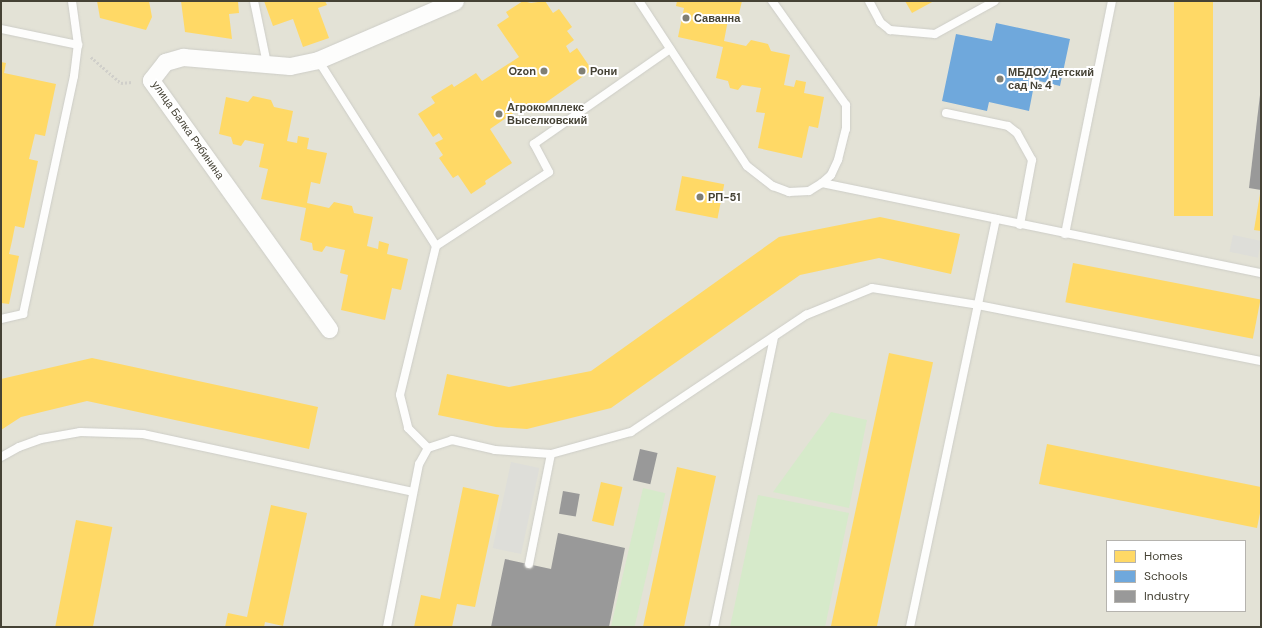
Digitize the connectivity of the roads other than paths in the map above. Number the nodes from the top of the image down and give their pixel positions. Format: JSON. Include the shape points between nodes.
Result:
{"nodes":[{"id":1,"x":72,"y":1,"type":"edge"},
{"id":2,"x":254,"y":1,"type":"edge"},
{"id":3,"x":454,"y":1,"type":"edge"},
{"id":4,"x":639,"y":1,"type":"edge"},
{"id":5,"x":772,"y":1,"type":"edge"},
{"id":6,"x":869,"y":1,"type":"edge"},
{"id":7,"x":995,"y":1,"type":"edge"},
{"id":8,"x":1112,"y":1,"type":"edge"},
{"id":9,"x":1,"y":29,"type":"edge"},
{"id":10,"x":78,"y":45,"type":"junction"},
{"id":11,"x":670,"y":49,"type":"junction"},
{"id":12,"x":318,"y":60,"type":"junction"},
{"id":13,"x":267,"y":64,"type":"junction"},
{"id":14,"x":946,"y":113,"type":"dead end"},
{"id":15,"x":822,"y":183,"type":"junction"},
{"id":16,"x":996,"y":220,"type":"junction"},
{"id":17,"x":1020,"y":224,"type":"junction"},
{"id":18,"x":1065,"y":234,"type":"junction"},
{"id":19,"x":436,"y":246,"type":"junction"},
{"id":20,"x":1261,"y":272,"type":"edge"},
{"id":21,"x":978,"y":305,"type":"junction"},
{"id":22,"x":1,"y":319,"type":"edge"},
{"id":23,"x":330,"y":328,"type":"dead end"},
{"id":24,"x":774,"y":337,"type":"junction"},
{"id":25,"x":1261,"y":361,"type":"edge"},
{"id":26,"x":428,"y":448,"type":"junction"},
{"id":27,"x":551,"y":454,"type":"junction"},
{"id":28,"x":1,"y":457,"type":"edge"},
{"id":29,"x":413,"y":492,"type":"junction"},
{"id":30,"x":529,"y":564,"type":"dead end"},
{"id":31,"x":387,"y":627,"type":"edge"},
{"id":32,"x":714,"y":627,"type":"edge"},
{"id":33,"x":910,"y":627,"type":"edge"}],
"edges":[{"from":1,"to":10,"type":"lane"},
{"from":2,"to":13,"type":"lane"},
{"from":3,"to":12,"type":"street","name":"улица Балка Рябинина"},
{"from":4,"to":11,"type":"lane"},
{"from":5,"to":15,"type":"lane","via":[[846,105],[846,129],[838,160],[831,175]]},
{"from":6,"to":7,"type":"lane","via":[[880,22],[890,30],[935,34]]},
{"from":8,"to":18,"type":"lane"},
{"from":9,"to":10,"type":"lane"},
{"from":10,"to":22,"type":"lane","via":[[74,76],[23,314]]},
{"from":11,"to":15,"type":"lane","via":[[747,166],[773,186],[789,192],[810,191]]},
{"from":11,"to":19,"type":"lane","via":[[534,144],[549,172]]},
{"from":12,"to":13,"type":"street","name":"улица Балка Рябинина","via":[[290,66]]},
{"from":12,"to":19,"type":"lane"},
{"from":13,"to":23,"type":"street","name":"улица Балка Рябинина","via":[[183,57],[165,62],[151,80]]},
{"from":14,"to":17,"type":"lane","via":[[1008,126],[1017,133],[1032,160]]},
{"from":15,"to":16,"type":"lane"},
{"from":16,"to":17,"type":"lane"},
{"from":16,"to":21,"type":"lane"},
{"from":17,"to":18,"type":"lane"},
{"from":18,"to":20,"type":"lane"},
{"from":19,"to":26,"type":"lane","via":[[400,395],[408,428]]},
{"from":21,"to":24,"type":"lane","via":[[872,288],[806,315]]},
{"from":21,"to":25,"type":"lane"},
{"from":21,"to":33,"type":"lane"},
{"from":24,"to":27,"type":"lane","via":[[631,432]]},
{"from":24,"to":32,"type":"lane"},
{"from":26,"to":27,"type":"lane","via":[[452,440],[494,450]]},
{"from":26,"to":29,"type":"lane","via":[[419,464]]},
{"from":27,"to":30,"type":"lane"},
{"from":28,"to":29,"type":"lane","via":[[40,439],[80,432],[143,434]]},
{"from":29,"to":31,"type":"lane"}]}
